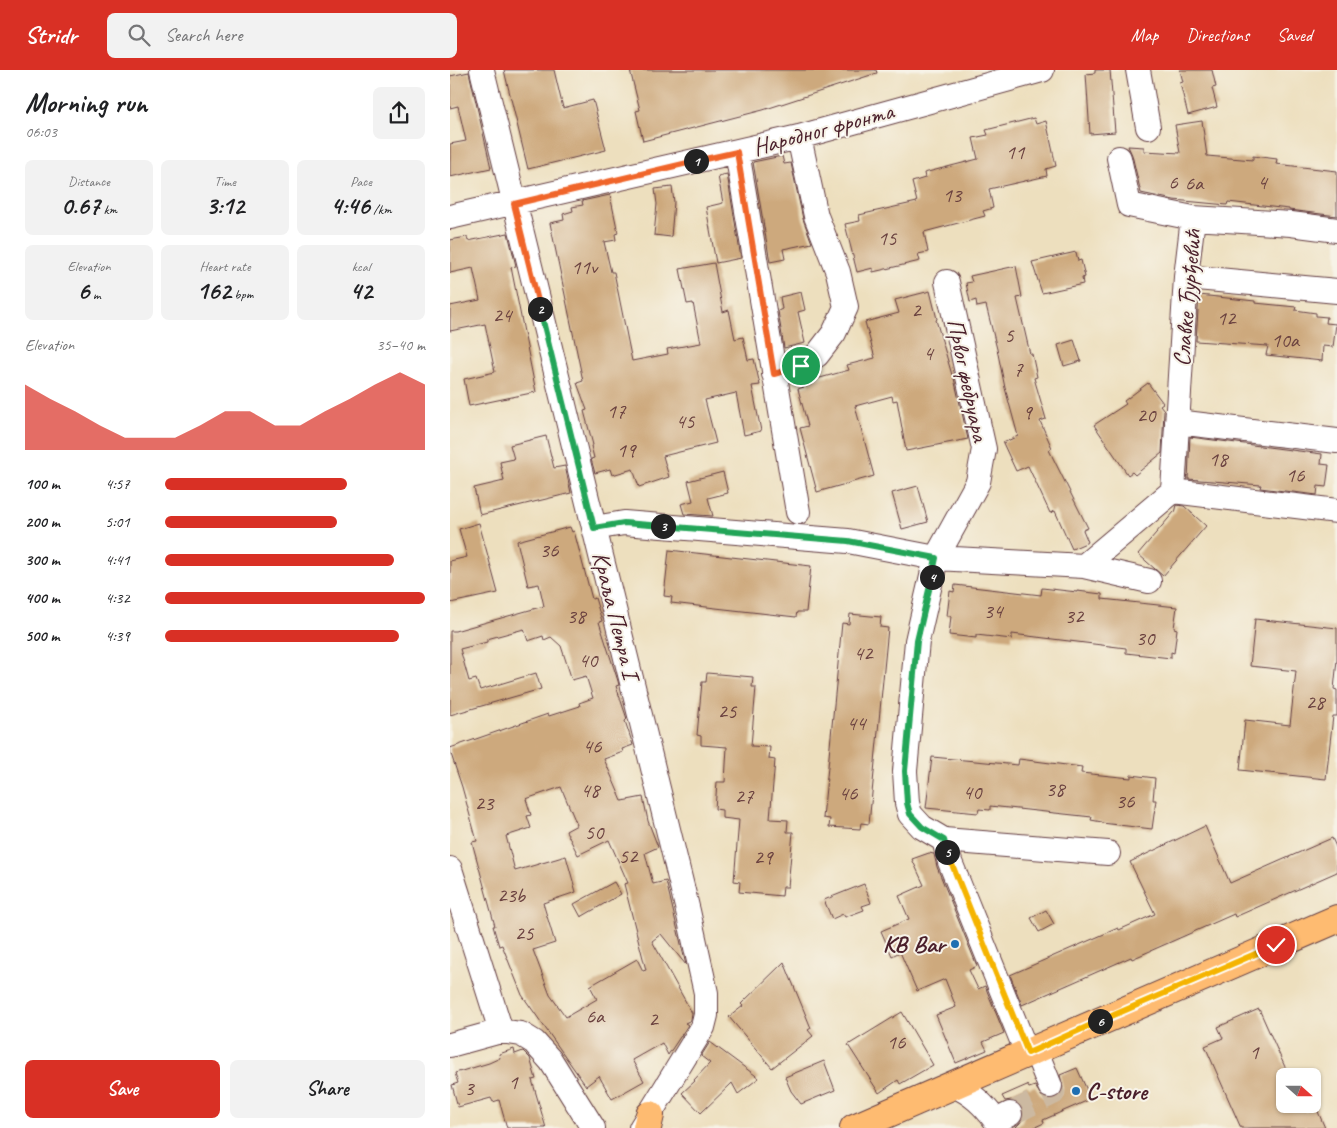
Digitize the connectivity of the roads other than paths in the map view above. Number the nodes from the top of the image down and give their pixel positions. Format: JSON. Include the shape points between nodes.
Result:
{"nodes":[{"id":1,"x":482,"y":70,"type":"edge"},
{"id":2,"x":1042,"y":70,"type":"edge"},
{"id":3,"x":1138,"y":70,"type":"edge"},
{"id":4,"x":1148,"y":127,"type":"dead end"},
{"id":5,"x":799,"y":137,"type":"junction"},
{"id":6,"x":737,"y":152,"type":"junction"},
{"id":7,"x":1119,"y":158,"type":"dead end"},
{"id":8,"x":514,"y":204,"type":"junction"},
{"id":9,"x":450,"y":217,"type":"edge"},
{"id":10,"x":1193,"y":218,"type":"junction"},
{"id":11,"x":1337,"y":230,"type":"edge"},
{"id":12,"x":1186,"y":276,"type":"junction"},
{"id":13,"x":947,"y":282,"type":"dead end"},
{"id":14,"x":1337,"y":291,"type":"edge"},
{"id":15,"x":774,"y":374,"type":"junction"},
{"id":16,"x":1177,"y":422,"type":"junction"},
{"id":17,"x":1337,"y":441,"type":"edge"},
{"id":18,"x":1173,"y":491,"type":"junction"},
{"id":19,"x":1337,"y":511,"type":"edge"},
{"id":20,"x":798,"y":512,"type":"dead end"},
{"id":21,"x":594,"y":528,"type":"junction"},
{"id":22,"x":936,"y":558,"type":"junction"},
{"id":23,"x":1084,"y":566,"type":"junction"},
{"id":24,"x":1149,"y":581,"type":"dead end"},
{"id":25,"x":944,"y":840,"type":"junction"},
{"id":26,"x":1108,"y":853,"type":"dead end"},
{"id":27,"x":450,"y":868,"type":"edge"},
{"id":28,"x":1337,"y":919,"type":"edge"},
{"id":29,"x":501,"y":1031,"type":"junction"},
{"id":30,"x":450,"y":1045,"type":"edge"},
{"id":31,"x":1031,"y":1051,"type":"junction"},
{"id":32,"x":953,"y":1085,"type":"junction"},
{"id":33,"x":1050,"y":1086,"type":"dead end"},
{"id":34,"x":1010,"y":1114,"type":"tunnel mouth"},
{"id":35,"x":646,"y":1124,"type":"edge"},
{"id":36,"x":593,"y":1128,"type":"edge"},
{"id":37,"x":854,"y":1128,"type":"edge"}],
"edges":[{"from":1,"to":8,"type":"street","name":"Краља Петра I"},
{"from":2,"to":5,"type":"street","name":"Народног фронта"},
{"from":3,"to":4,"type":"street"},
{"from":5,"to":6,"type":"street","name":"Народног фронта"},
{"from":5,"to":15,"type":"street","via":[[816,216],[838,272],[846,308],[834,333],[817,355],[801,366]]},
{"from":6,"to":8,"type":"street","name":"Народног фронта"},
{"from":6,"to":15,"type":"street"},
{"from":7,"to":10,"type":"street","via":[[1129,205]]},
{"from":8,"to":9,"type":"street","name":"Народног фронта"},
{"from":8,"to":21,"type":"street","name":"Краља Петра I"},
{"from":10,"to":11,"type":"street","name":"Славке Ђурђевић"},
{"from":10,"to":12,"type":"street","name":"Славке Ђурђевић"},
{"from":12,"to":14,"type":"street"},
{"from":12,"to":16,"type":"street","name":"Славке Ђурђевић"},
{"from":13,"to":22,"type":"street","name":"Првог фебруара","via":[[984,449],[978,482]]},
{"from":15,"to":20,"type":"street"},
{"from":16,"to":17,"type":"street"},
{"from":16,"to":18,"type":"street","name":"Славке Ђурђевић"},
{"from":18,"to":19,"type":"street"},
{"from":18,"to":23,"type":"street"},
{"from":21,"to":22,"type":"street","via":[[624,523],[848,541]]},
{"from":21,"to":35,"type":"street","name":"Краља Петра I","via":[[706,993],[703,1027]]},
{"from":22,"to":23,"type":"street"},
{"from":22,"to":25,"type":"street","via":[[917,641],[905,771],[910,814],[922,827]]},
{"from":23,"to":24,"type":"street"},
{"from":25,"to":26,"type":"street"},
{"from":25,"to":31,"type":"street","via":[[950,862]]},
{"from":27,"to":29,"type":"street"},
{"from":28,"to":31,"type":"main road"},
{"from":29,"to":30,"type":"street"},
{"from":29,"to":36,"type":"street","via":[[521,1034],[534,1042]]},
{"from":31,"to":32,"type":"main road"},
{"from":31,"to":33,"type":"street"},
{"from":32,"to":34,"type":"street","via":[[971,1094],[996,1121]]},
{"from":32,"to":37,"type":"main road"}]}
